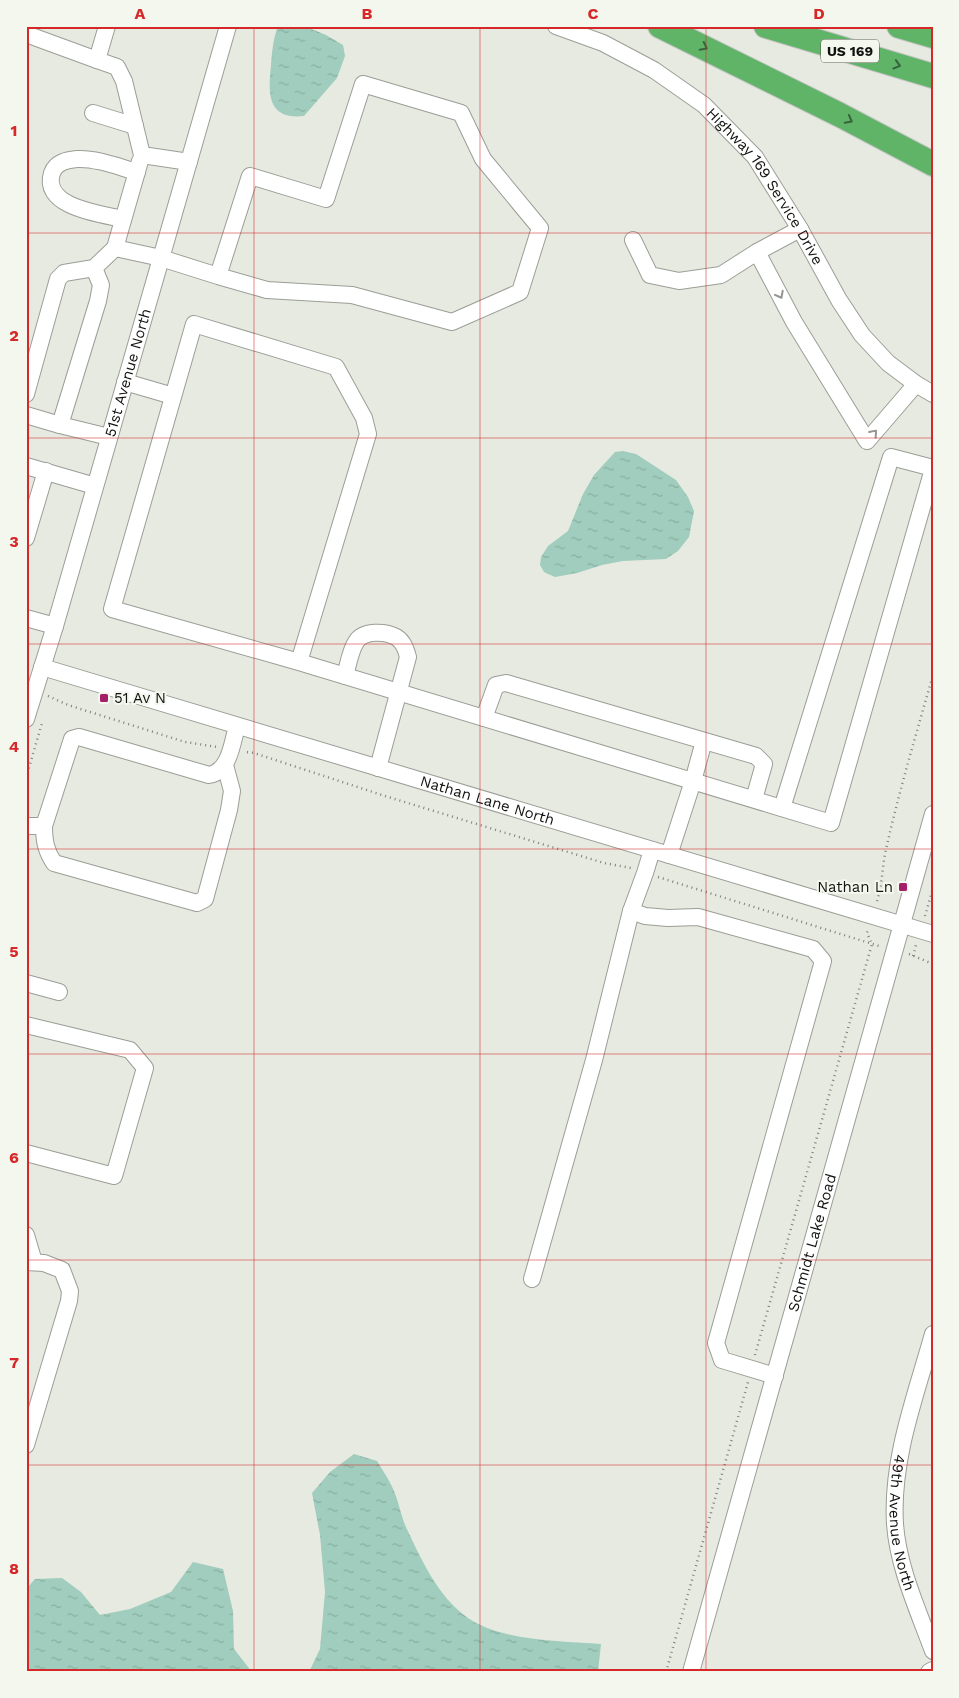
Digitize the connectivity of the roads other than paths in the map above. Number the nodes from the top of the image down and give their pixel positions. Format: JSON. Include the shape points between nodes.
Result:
{"nodes":[{"id":1,"x":107,"y":26,"type":"edge"},
{"id":2,"x":228,"y":26,"type":"edge"},
{"id":3,"x":556,"y":26,"type":"edge"},
{"id":4,"x":660,"y":26,"type":"edge"},
{"id":5,"x":766,"y":26,"type":"edge"},
{"id":6,"x":899,"y":26,"type":"edge"},
{"id":7,"x":26,"y":34,"type":"edge"},
{"id":8,"x":933,"y":36,"type":"edge"},
{"id":9,"x":97,"y":60,"type":"junction"},
{"id":10,"x":933,"y":76,"type":"edge"},
{"id":11,"x":93,"y":113,"type":"dead end"},
{"id":12,"x":135,"y":126,"type":"junction"},
{"id":13,"x":142,"y":155,"type":"junction"},
{"id":14,"x":189,"y":162,"type":"junction"},
{"id":15,"x":933,"y":164,"type":"edge"},
{"id":16,"x":137,"y":172,"type":"junction"},
{"id":17,"x":123,"y":220,"type":"junction"},
{"id":18,"x":800,"y":229,"type":"junction"},
{"id":19,"x":633,"y":240,"type":"dead end"},
{"id":20,"x":114,"y":248,"type":"junction"},
{"id":21,"x":757,"y":252,"type":"junction"},
{"id":22,"x":161,"y":258,"type":"junction"},
{"id":23,"x":94,"y":268,"type":"junction"},
{"id":24,"x":218,"y":276,"type":"junction"},
{"id":25,"x":125,"y":382,"type":"junction"},
{"id":26,"x":916,"y":384,"type":"junction"},
{"id":27,"x":26,"y":394,"type":"edge"},
{"id":28,"x":933,"y":394,"type":"edge"},
{"id":29,"x":173,"y":396,"type":"junction"},
{"id":30,"x":26,"y":415,"type":"edge"},
{"id":31,"x":60,"y":425,"type":"junction"},
{"id":32,"x":110,"y":437,"type":"junction"},
{"id":33,"x":26,"y":466,"type":"edge"},
{"id":34,"x":933,"y":469,"type":"edge"},
{"id":35,"x":46,"y":471,"type":"junction"},
{"id":36,"x":95,"y":486,"type":"junction"},
{"id":37,"x":26,"y":538,"type":"edge"},
{"id":38,"x":26,"y":618,"type":"edge"},
{"id":39,"x":55,"y":626,"type":"junction"},
{"id":40,"x":300,"y":662,"type":"junction"},
{"id":41,"x":42,"y":667,"type":"junction"},
{"id":42,"x":345,"y":676,"type":"junction"},
{"id":43,"x":398,"y":692,"type":"junction"},
{"id":44,"x":484,"y":718,"type":"junction"},
{"id":45,"x":26,"y":719,"type":"edge"},
{"id":46,"x":237,"y":726,"type":"junction"},
{"id":47,"x":704,"y":741,"type":"junction"},
{"id":48,"x":228,"y":757,"type":"junction"},
{"id":49,"x":378,"y":768,"type":"junction"},
{"id":50,"x":693,"y":781,"type":"junction"},
{"id":51,"x":754,"y":799,"type":"junction"},
{"id":52,"x":782,"y":808,"type":"junction"},
{"id":53,"x":933,"y":814,"type":"edge"},
{"id":54,"x":26,"y":826,"type":"edge"},
{"id":55,"x":44,"y":826,"type":"junction"},
{"id":56,"x":652,"y":850,"type":"junction"},
{"id":57,"x":669,"y":855,"type":"junction"},
{"id":58,"x":631,"y":912,"type":"junction"},
{"id":59,"x":902,"y":924,"type":"junction"},
{"id":60,"x":933,"y":934,"type":"edge"},
{"id":61,"x":26,"y":983,"type":"edge"},
{"id":62,"x":59,"y":992,"type":"dead end"},
{"id":63,"x":26,"y":1025,"type":"edge"},
{"id":64,"x":26,"y":1153,"type":"edge"},
{"id":65,"x":26,"y":1235,"type":"edge"},
{"id":66,"x":30,"y":1262,"type":"edge"},
{"id":67,"x":532,"y":1279,"type":"dead end"},
{"id":68,"x":933,"y":1334,"type":"edge"},
{"id":69,"x":774,"y":1376,"type":"junction"},
{"id":70,"x":26,"y":1445,"type":"edge"},
{"id":71,"x":933,"y":1651,"type":"edge"},
{"id":72,"x":933,"y":1670,"type":"edge"},
{"id":73,"x":691,"y":1672,"type":"edge"},
{"id":74,"x":929,"y":1672,"type":"edge"}],
"edges":[{"from":1,"to":9,"type":"street"},
{"from":2,"to":14,"type":"street","name":"51st Avenue North"},
{"from":3,"to":18,"type":"street","name":"Highway 169 Service Drive","via":[[603,43],[654,70],[704,104],[755,157]]},
{"from":4,"to":15,"type":"highway","one_way":true},
{"from":5,"to":10,"type":"highway","number":"US 169","one_way":true},
{"from":6,"to":8,"type":"highway"},
{"from":7,"to":9,"type":"street"},
{"from":9,"to":12,"type":"street","via":[[118,67]]},
{"from":11,"to":12,"type":"street"},
{"from":12,"to":13,"type":"street"},
{"from":13,"to":14,"type":"street"},
{"from":13,"to":16,"type":"street"},
{"from":14,"to":22,"type":"street","name":"51st Avenue North"},
{"from":16,"to":17,"type":"street"},
{"from":16,"to":17,"type":"street","via":[[79,159],[62,162],[51,178],[57,197],[66,204]]},
{"from":17,"to":20,"type":"street"},
{"from":18,"to":21,"type":"street"},
{"from":18,"to":26,"type":"street","name":"Highway 169 Service Drive","via":[[862,335],[888,362]]},
{"from":19,"to":21,"type":"street","via":[[650,275],[679,281],[721,275]]},
{"from":20,"to":22,"type":"street"},
{"from":20,"to":23,"type":"street"},
{"from":21,"to":26,"type":"street","one_way":true,"via":[[794,322],[867,440]]},
{"from":22,"to":24,"type":"street"},
{"from":22,"to":25,"type":"street","name":"51st Avenue North"},
{"from":23,"to":27,"type":"street","via":[[64,273],[58,280]]},
{"from":23,"to":31,"type":"street","via":[[100,284],[98,301]]},
{"from":24,"to":24,"type":"street","via":[[268,290],[352,295],[452,322],[520,292],[540,228],[484,159],[461,113],[363,84],[326,199],[250,176]]},
{"from":25,"to":29,"type":"street"},
{"from":25,"to":32,"type":"street","name":"51st Avenue North"},
{"from":26,"to":28,"type":"street","name":"Highway 169 Service Drive"},
{"from":29,"to":40,"type":"street","via":[[112,609]]},
{"from":29,"to":40,"type":"street","via":[[194,324],[336,367],[364,418],[368,434]]},
{"from":30,"to":31,"type":"street"},
{"from":31,"to":32,"type":"street"},
{"from":32,"to":36,"type":"street","name":"51st Avenue North"},
{"from":33,"to":35,"type":"street"},
{"from":34,"to":52,"type":"street","via":[[891,457]]},
{"from":34,"to":52,"type":"street","via":[[831,823]]},
{"from":35,"to":36,"type":"street"},
{"from":35,"to":37,"type":"street"},
{"from":36,"to":39,"type":"street","name":"51st Avenue North"},
{"from":38,"to":39,"type":"street"},
{"from":39,"to":41,"type":"street","name":"51st Avenue North"},
{"from":40,"to":42,"type":"street"},
{"from":41,"to":45,"type":"street","name":"51st Avenue North"},
{"from":41,"to":46,"type":"street","name":"Nathan Lane North"},
{"from":42,"to":43,"type":"street"},
{"from":42,"to":43,"type":"street","via":[[356,642],[362,635],[374,633],[396,637],[405,646],[408,657]]},
{"from":43,"to":44,"type":"street"},
{"from":43,"to":49,"type":"street"},
{"from":44,"to":47,"type":"street","via":[[496,685],[506,683]]},
{"from":44,"to":50,"type":"street"},
{"from":46,"to":48,"type":"street"},
{"from":46,"to":49,"type":"street","name":"Nathan Lane North"},
{"from":47,"to":50,"type":"street"},
{"from":47,"to":51,"type":"street","via":[[756,756],[764,764]]},
{"from":48,"to":55,"type":"street","via":[[216,774],[209,776],[79,737],[72,739]]},
{"from":48,"to":55,"type":"street","via":[[232,791],[229,810],[205,899],[197,903],[54,863],[44,843]]},
{"from":49,"to":56,"type":"street","name":"Nathan Lane North"},
{"from":50,"to":51,"type":"street"},
{"from":50,"to":57,"type":"street"},
{"from":51,"to":52,"type":"street"},
{"from":53,"to":59,"type":"street","name":"Schmidt Lake Road"},
{"from":54,"to":55,"type":"street"},
{"from":56,"to":57,"type":"street","name":"Nathan Lane North"},
{"from":56,"to":58,"type":"street"},
{"from":57,"to":59,"type":"street","name":"Nathan Lane North"},
{"from":58,"to":67,"type":"street","via":[[594,1060]]},
{"from":58,"to":69,"type":"street","via":[[668,918],[698,917],[813,949],[824,961],[716,1344],[722,1360]]},
{"from":59,"to":60,"type":"street","name":"Nathan Lane North"},
{"from":59,"to":69,"type":"street","name":"Schmidt Lake Road"},
{"from":61,"to":62,"type":"street"},
{"from":63,"to":64,"type":"street","via":[[130,1050],[145,1068],[114,1176]]},
{"from":65,"to":66,"type":"street"},
{"from":66,"to":70,"type":"street","via":[[62,1270],[70,1291]]},
{"from":68,"to":71,"type":"street","name":"49th Avenue North","via":[[903,1441],[895,1508],[902,1559]]},
{"from":69,"to":73,"type":"street","name":"Schmidt Lake Road"},
{"from":72,"to":74,"type":"street"}]}
